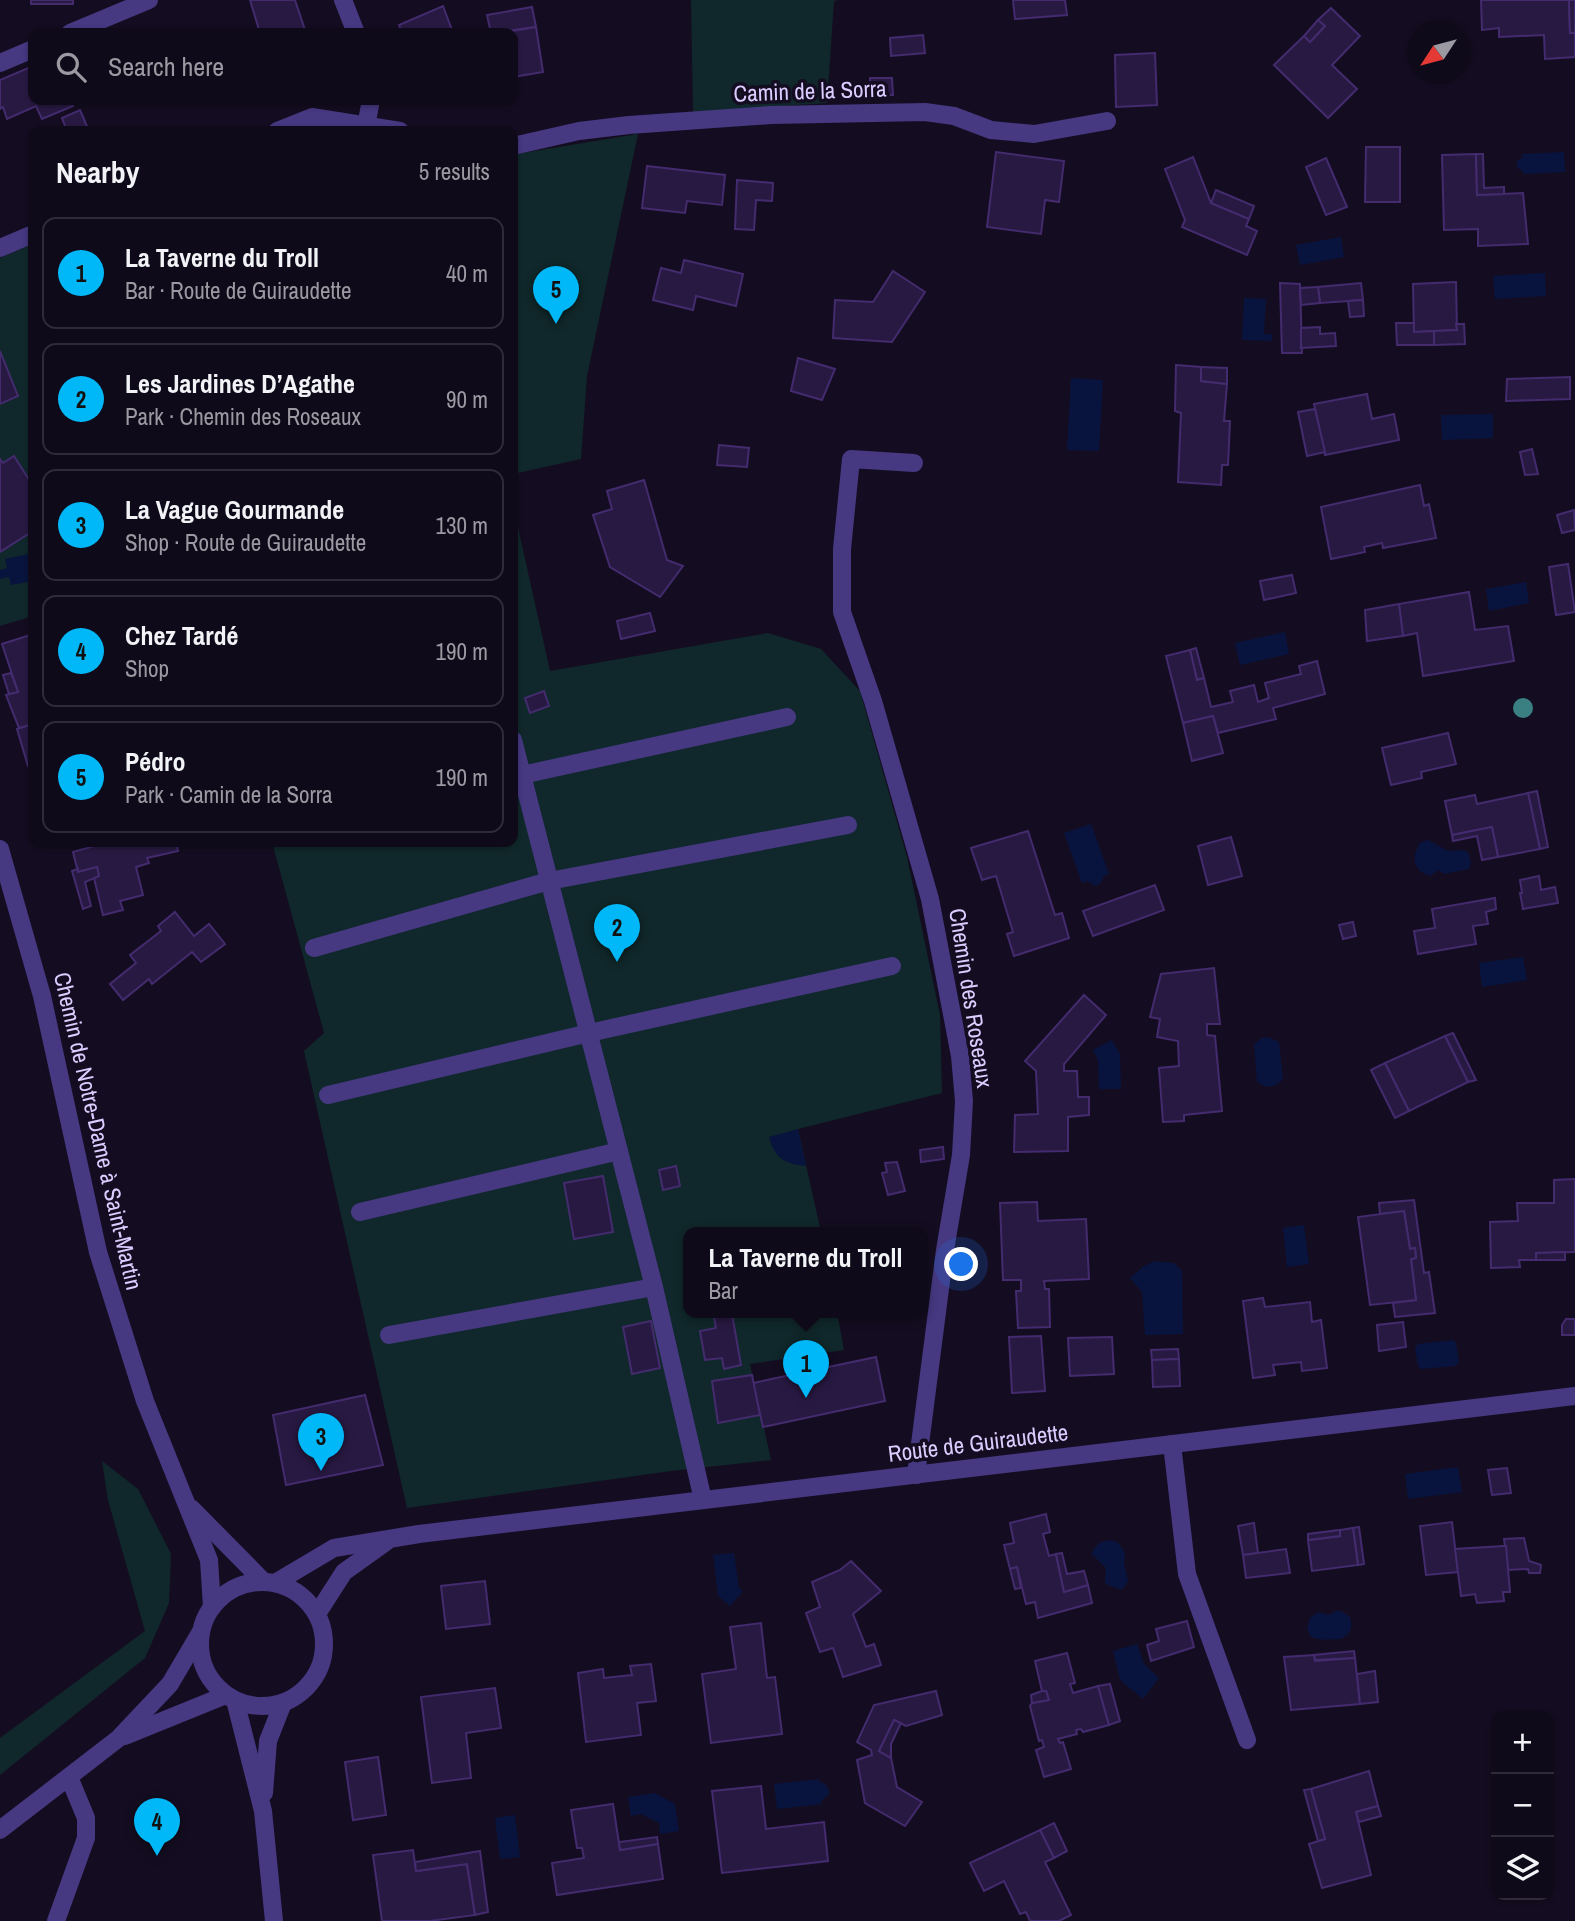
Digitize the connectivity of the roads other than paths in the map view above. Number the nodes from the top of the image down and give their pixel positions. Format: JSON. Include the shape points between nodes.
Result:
{"nodes":[{"id":1,"x":149,"y":0,"type":"edge"},
{"id":2,"x":343,"y":0,"type":"edge"},
{"id":3,"x":83,"y":28,"type":"edge"},
{"id":4,"x":354,"y":28,"type":"edge"},
{"id":5,"x":28,"y":51,"type":"edge"},
{"id":6,"x":0,"y":64,"type":"edge"},
{"id":7,"x":370,"y":105,"type":"edge"},
{"id":8,"x":1107,"y":121,"type":"dead end"},
{"id":9,"x":290,"y":126,"type":"edge"},
{"id":10,"x":366,"y":126,"type":"joint"},
{"id":11,"x":518,"y":145,"type":"edge"},
{"id":12,"x":28,"y":236,"type":"edge"},
{"id":13,"x":0,"y":248,"type":"edge"},
{"id":14,"x":914,"y":463,"type":"dead end"},
{"id":15,"x":787,"y":717,"type":"dead end"},
{"id":16,"x":518,"y":759,"type":"edge"},
{"id":17,"x":522,"y":775,"type":"junction"},
{"id":18,"x":848,"y":825,"type":"dead end"},
{"id":19,"x":0,"y":849,"type":"edge"},
{"id":20,"x":549,"y":881,"type":"junction"},
{"id":21,"x":314,"y":948,"type":"dead end"},
{"id":22,"x":892,"y":966,"type":"dead end"},
{"id":23,"x":589,"y":1033,"type":"junction"},
{"id":24,"x":328,"y":1094,"type":"dead end"},
{"id":25,"x":619,"y":1151,"type":"junction"},
{"id":26,"x":360,"y":1212,"type":"dead end"},
{"id":27,"x":654,"y":1287,"type":"junction"},
{"id":28,"x":389,"y":1335,"type":"dead end"},
{"id":29,"x":1575,"y":1396,"type":"edge"},
{"id":30,"x":1172,"y":1444,"type":"junction"},
{"id":31,"x":916,"y":1475,"type":"junction"},
{"id":32,"x":704,"y":1500,"type":"junction"},
{"id":33,"x":183,"y":1501,"type":"junction"},
{"id":34,"x":387,"y":1541,"type":"junction"},
{"id":35,"x":270,"y":1582,"type":"junction"},
{"id":36,"x":212,"y":1607,"type":"junction"},
{"id":37,"x":317,"y":1614,"type":"junction"},
{"id":38,"x":201,"y":1632,"type":"junction"},
{"id":39,"x":230,"y":1697,"type":"junction"},
{"id":40,"x":283,"y":1703,"type":"junction"},
{"id":41,"x":118,"y":1738,"type":"junction"},
{"id":42,"x":1247,"y":1740,"type":"dead end"},
{"id":43,"x":69,"y":1777,"type":"junction"},
{"id":44,"x":263,"y":1811,"type":"junction"},
{"id":45,"x":0,"y":1830,"type":"edge"},
{"id":46,"x":56,"y":1921,"type":"edge"},
{"id":47,"x":274,"y":1921,"type":"edge"}],
"edges":[{"from":1,"to":3,"type":"street"},
{"from":2,"to":4,"type":"street"},
{"from":5,"to":6,"type":"street"},
{"from":7,"to":10,"type":"street"},
{"from":8,"to":11,"type":"street","name":"Camin de la Sorra","via":[[1034,134],[991,130],[954,116],[925,112],[771,115],[629,125]]},
{"from":9,"to":10,"type":"street","via":[[312,117]]},
{"from":12,"to":13,"type":"street"},
{"from":14,"to":31,"type":"street","name":"Chemin des Roseaux","via":[[851,459],[842,549],[842,612],[873,701],[930,899],[960,1056],[964,1101],[961,1155]]},
{"from":15,"to":17,"type":"street"},
{"from":16,"to":17,"type":"street"},
{"from":17,"to":20,"type":"street"},
{"from":18,"to":20,"type":"street"},
{"from":19,"to":33,"type":"street","name":"Chemin de Notre-Dame à Saint-Martin","via":[[42,996],[98,1252],[145,1401]]},
{"from":20,"to":21,"type":"street"},
{"from":20,"to":23,"type":"street"},
{"from":22,"to":23,"type":"street"},
{"from":23,"to":24,"type":"street"},
{"from":23,"to":25,"type":"street"},
{"from":25,"to":26,"type":"street"},
{"from":25,"to":27,"type":"street"},
{"from":27,"to":28,"type":"street"},
{"from":27,"to":32,"type":"street"},
{"from":29,"to":30,"type":"street","name":"Route de Guiraudette"},
{"from":30,"to":31,"type":"street","name":"Route de Guiraudette"},
{"from":30,"to":42,"type":"street","via":[[1187,1574]]},
{"from":31,"to":32,"type":"street","name":"Route de Guiraudette"},
{"from":32,"to":34,"type":"street","name":"Route de Guiraudette"},
{"from":33,"to":35,"type":"street","name":"Chemin de Notre-Dame à Saint-Martin"},
{"from":33,"to":36,"type":"street","name":"Chemin de Notre-Dame à Saint-Martin","via":[[209,1560]]},
{"from":34,"to":35,"type":"street","name":"Route de Guiraudette","via":[[334,1548]]},
{"from":34,"to":37,"type":"street","name":"Route de Guiraudette","via":[[344,1573]]},
{"from":35,"to":36,"type":"street","via":[[235,1587]]},
{"from":35,"to":37,"type":"street","via":[[299,1594]]},
{"from":36,"to":38,"type":"street"},
{"from":37,"to":40,"type":"street","via":[[324,1639],[321,1665],[306,1689]]},
{"from":38,"to":39,"type":"street","via":[[207,1673]]},
{"from":38,"to":41,"type":"street","via":[[170,1684]]},
{"from":39,"to":40,"type":"street","via":[[258,1706]]},
{"from":39,"to":41,"type":"street"},
{"from":39,"to":44,"type":"street"},
{"from":40,"to":44,"type":"street","via":[[268,1741]]},
{"from":41,"to":43,"type":"street"},
{"from":43,"to":45,"type":"street"},
{"from":43,"to":46,"type":"street","via":[[86,1818],[86,1838]]},
{"from":44,"to":47,"type":"street"}]}
